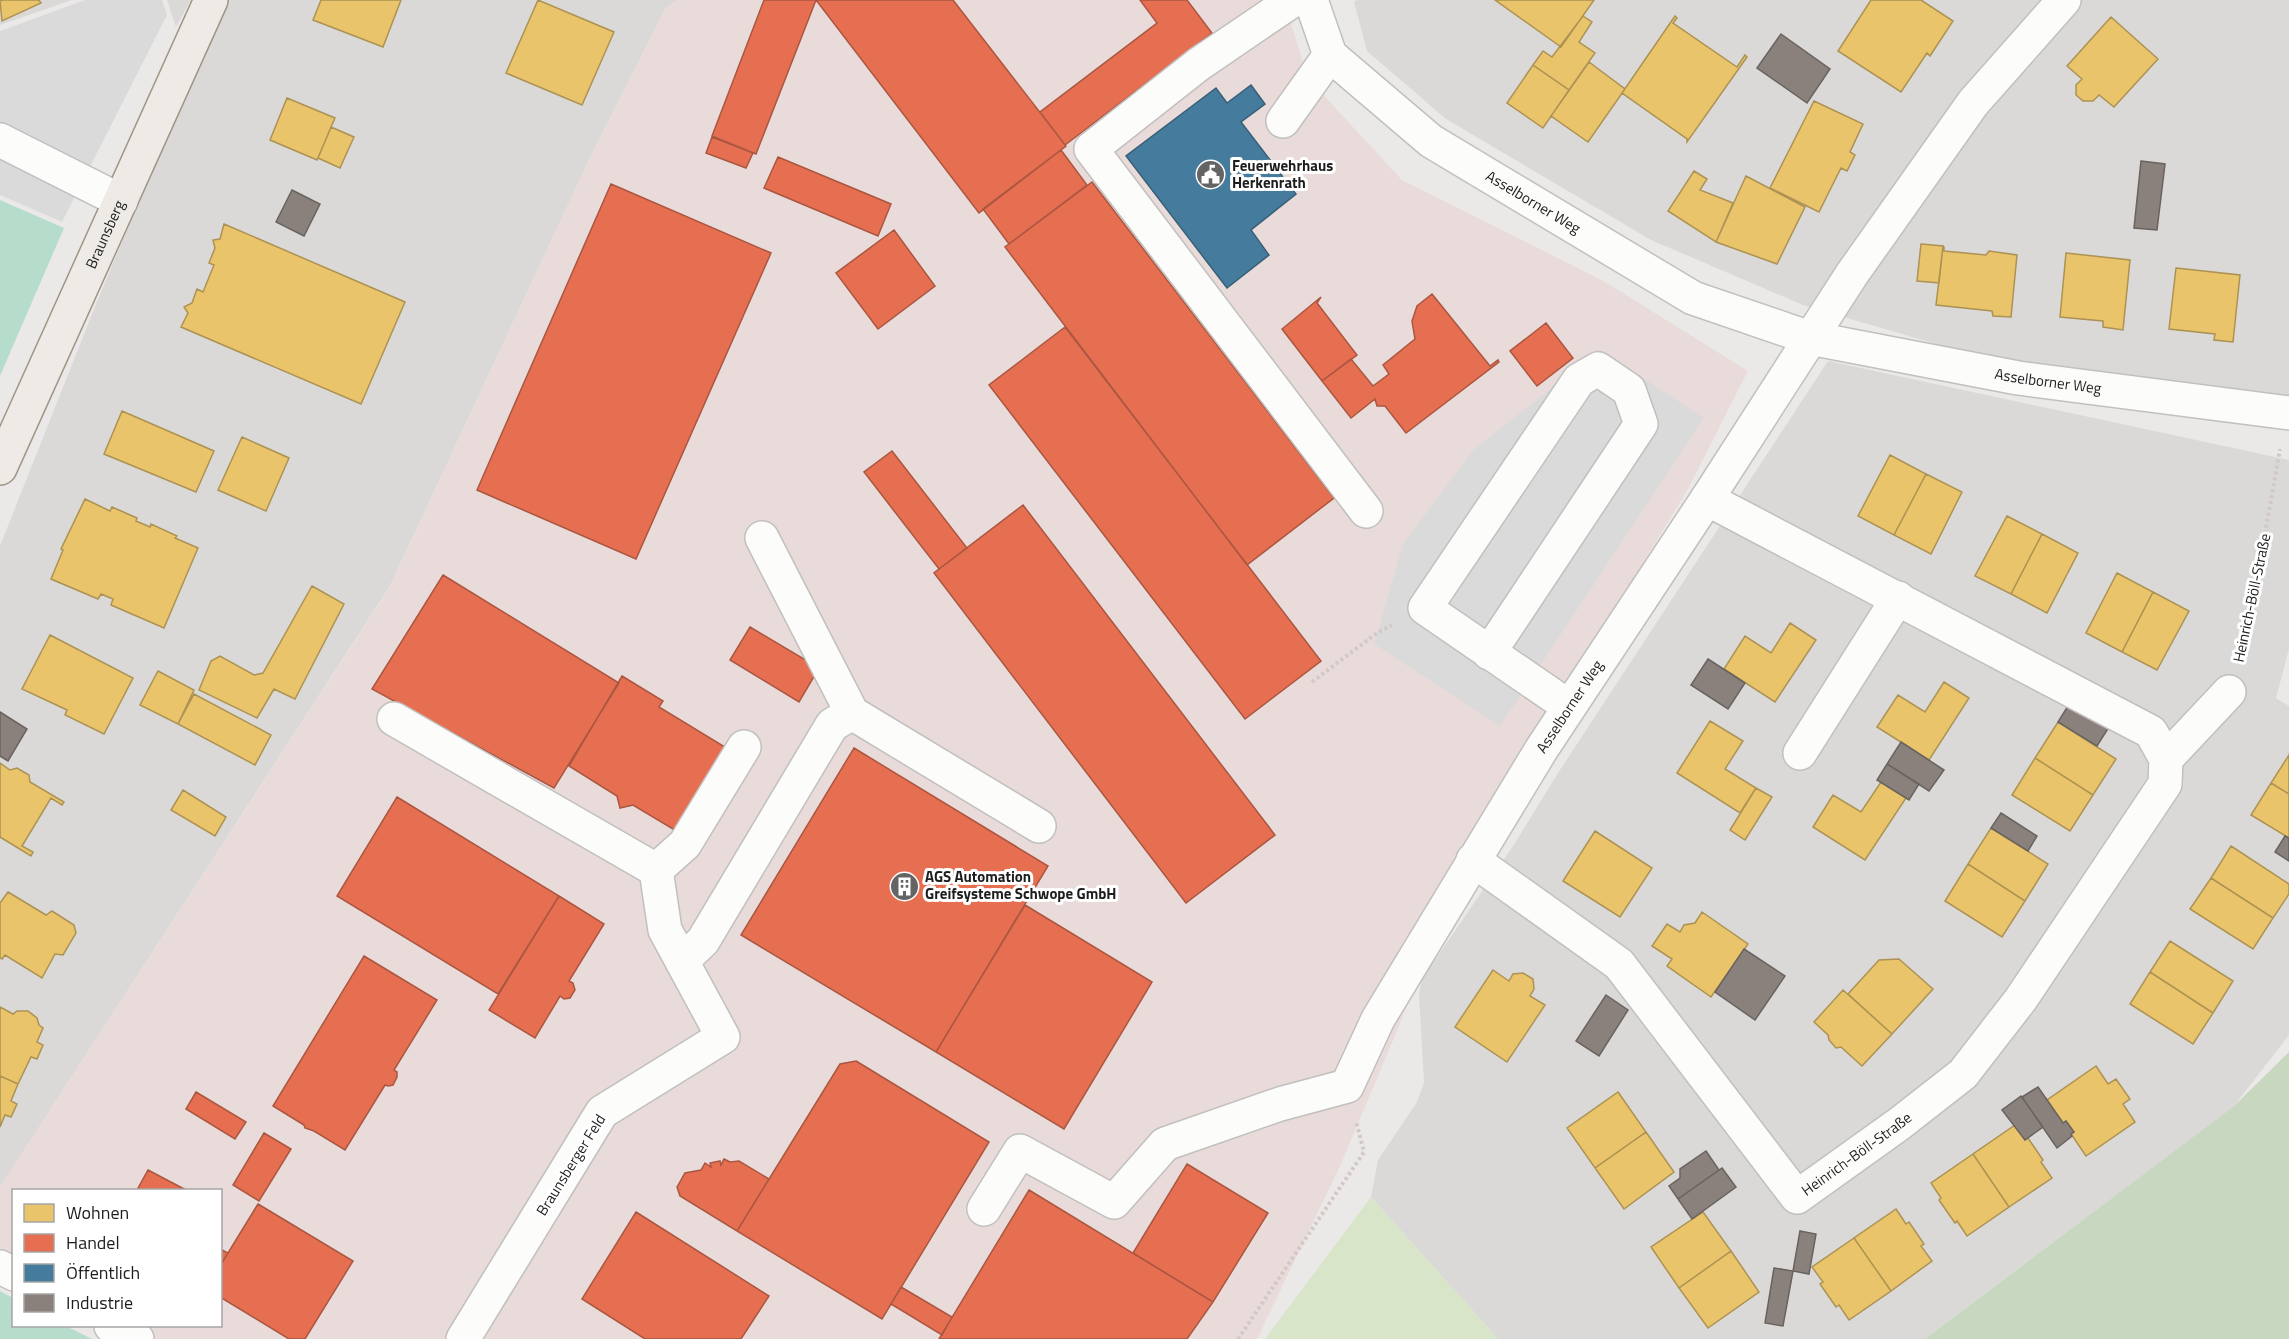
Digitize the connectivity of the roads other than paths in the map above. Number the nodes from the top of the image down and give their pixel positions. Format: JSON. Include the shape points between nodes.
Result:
{"nodes":[{"id":1,"x":211,"y":0,"type":"edge"},
{"id":2,"x":1293,"y":0,"type":"edge"},
{"id":3,"x":1311,"y":0,"type":"edge"},
{"id":4,"x":2064,"y":0,"type":"edge"},
{"id":5,"x":1330,"y":55,"type":"junction"},
{"id":6,"x":1283,"y":122,"type":"dead end"},
{"id":7,"x":0,"y":140,"type":"edge"},
{"id":8,"x":121,"y":201,"type":"junction"},
{"id":9,"x":1810,"y":338,"type":"junction"},
{"id":10,"x":2286,"y":413,"type":"edge"},
{"id":11,"x":0,"y":468,"type":"edge"},
{"id":12,"x":1707,"y":499,"type":"junction"},
{"id":13,"x":1366,"y":511,"type":"dead end"},
{"id":14,"x":762,"y":538,"type":"dead end"},
{"id":15,"x":1898,"y":598,"type":"junction"},
{"id":16,"x":1489,"y":653,"type":"junction"},
{"id":17,"x":2229,"y":692,"type":"road end"},
{"id":18,"x":1568,"y":706,"type":"junction"},
{"id":19,"x":852,"y":714,"type":"junction"},
{"id":20,"x":394,"y":720,"type":"dead end"},
{"id":21,"x":744,"y":747,"type":"dead end"},
{"id":22,"x":1800,"y":753,"type":"dead end"},
{"id":23,"x":2166,"y":759,"type":"junction"},
{"id":24,"x":1039,"y":826,"type":"dead end"},
{"id":25,"x":1473,"y":860,"type":"junction"},
{"id":26,"x":656,"y":870,"type":"junction"},
{"id":27,"x":682,"y":961,"type":"junction"},
{"id":28,"x":984,"y":1209,"type":"dead end"},
{"id":29,"x":113,"y":1327,"type":"edge"},
{"id":30,"x":137,"y":1339,"type":"edge"},
{"id":31,"x":464,"y":1339,"type":"edge"}],
"edges":[{"from":1,"to":8,"type":"main road","name":"Braunsberg"},
{"from":2,"to":13,"type":"street","via":[[1199,64],[1090,149]]},
{"from":3,"to":5,"type":"street"},
{"from":4,"to":9,"type":"street","name":"Asselborner Weg","via":[[1972,103]]},
{"from":5,"to":6,"type":"street"},
{"from":5,"to":9,"type":"street","name":"Asselborner Weg","via":[[1431,141],[1693,298]]},
{"from":7,"to":8,"type":"street"},
{"from":8,"to":11,"type":"main road","name":"Braunsberg"},
{"from":9,"to":10,"type":"street","name":"Asselborner Weg","via":[[2018,378]]},
{"from":9,"to":12,"type":"street","name":"Asselborner Weg"},
{"from":12,"to":15,"type":"street"},
{"from":12,"to":18,"type":"street","name":"Asselborner Weg"},
{"from":14,"to":19,"type":"street"},
{"from":15,"to":22,"type":"street"},
{"from":15,"to":23,"type":"street","via":[[2151,732]]},
{"from":16,"to":16,"type":"street","via":[[1641,424],[1629,390],[1598,369],[1579,380],[1425,608]]},
{"from":16,"to":18,"type":"street"},
{"from":17,"to":23,"type":"street"},
{"from":18,"to":25,"type":"street","name":"Asselborner Weg"},
{"from":19,"to":24,"type":"street"},
{"from":19,"to":27,"type":"street","via":[[832,725],[703,941]]},
{"from":20,"to":26,"type":"street"},
{"from":21,"to":26,"type":"street","via":[[685,844]]},
{"from":23,"to":25,"type":"street","name":"Heinrich-Böll-Straße","via":[[2165,784],[2021,999],[1963,1074],[1797,1197],[1619,964]]},
{"from":25,"to":28,"type":"street","name":"Asselborner Weg","via":[[1378,1019],[1347,1086],[1280,1104],[1165,1144],[1114,1202],[1020,1150]]},
{"from":26,"to":27,"type":"street","via":[[665,930]]},
{"from":27,"to":31,"type":"street","name":"Braunsberger Feld","via":[[723,1037],[602,1112]]},
{"from":29,"to":30,"type":"street"}]}
